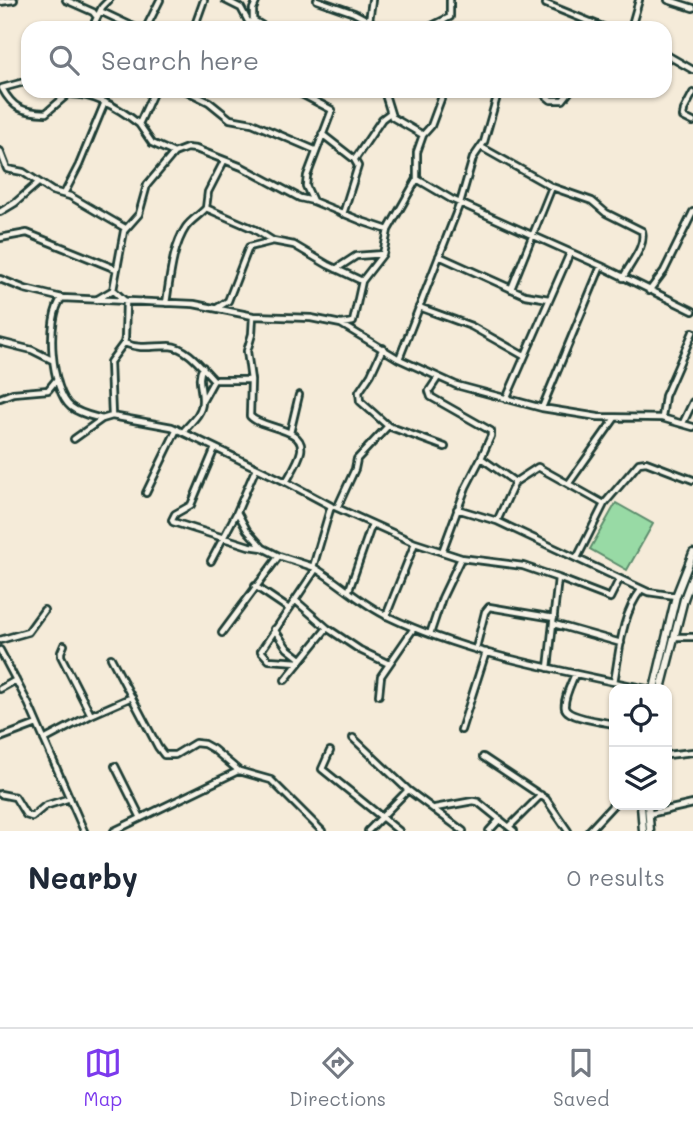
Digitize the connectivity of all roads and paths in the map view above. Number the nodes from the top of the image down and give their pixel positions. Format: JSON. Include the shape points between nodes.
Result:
{"nodes":[{"id":1,"x":14,"y":0,"type":"edge"},
{"id":2,"x":66,"y":0,"type":"edge"},
{"id":3,"x":109,"y":0,"type":"edge"},
{"id":4,"x":160,"y":0,"type":"edge"},
{"id":5,"x":198,"y":0,"type":"edge"},
{"id":6,"x":204,"y":0,"type":"edge"},
{"id":7,"x":225,"y":0,"type":"edge"},
{"id":8,"x":257,"y":0,"type":"edge"},
{"id":9,"x":317,"y":0,"type":"edge"},
{"id":10,"x":372,"y":0,"type":"edge"},
{"id":11,"x":450,"y":0,"type":"edge"},
{"id":12,"x":639,"y":0,"type":"edge"},
{"id":13,"x":668,"y":0,"type":"edge"},
{"id":14,"x":0,"y":2,"type":"edge"},
{"id":15,"x":546,"y":4,"type":"dead end"},
{"id":16,"x":201,"y":6,"type":"junction"},
{"id":17,"x":693,"y":8,"type":"edge"},
{"id":18,"x":100,"y":11,"type":"junction"},
{"id":19,"x":97,"y":17,"type":"junction"},
{"id":20,"x":95,"y":21,"type":"edge"},
{"id":21,"x":121,"y":21,"type":"edge"},
{"id":22,"x":150,"y":21,"type":"edge"},
{"id":23,"x":196,"y":21,"type":"edge"},
{"id":24,"x":251,"y":21,"type":"joint"},
{"id":25,"x":369,"y":21,"type":"joint"},
{"id":26,"x":442,"y":21,"type":"edge"},
{"id":27,"x":588,"y":21,"type":"edge"},
{"id":28,"x":633,"y":21,"type":"edge"},
{"id":29,"x":672,"y":58,"type":"edge"},
{"id":30,"x":693,"y":70,"type":"edge"},
{"id":31,"x":21,"y":83,"type":"edge"},
{"id":32,"x":1,"y":88,"type":"edge"},
{"id":33,"x":693,"y":93,"type":"edge"},
{"id":34,"x":63,"y":98,"type":"edge"},
{"id":35,"x":92,"y":98,"type":"edge"},
{"id":36,"x":151,"y":98,"type":"edge"},
{"id":37,"x":201,"y":98,"type":"edge"},
{"id":38,"x":309,"y":98,"type":"edge"},
{"id":39,"x":386,"y":98,"type":"edge"},
{"id":40,"x":441,"y":98,"type":"edge"},
{"id":41,"x":549,"y":98,"type":"edge"},
{"id":42,"x":565,"y":98,"type":"edge"},
{"id":43,"x":496,"y":100,"type":"dead end"},
{"id":44,"x":105,"y":102,"type":"junction"},
{"id":45,"x":390,"y":113,"type":"junction"},
{"id":46,"x":693,"y":122,"type":"edge"},
{"id":47,"x":139,"y":124,"type":"junction"},
{"id":48,"x":322,"y":134,"type":"junction"},
{"id":49,"x":423,"y":135,"type":"junction"},
{"id":50,"x":481,"y":147,"type":"junction"},
{"id":51,"x":315,"y":150,"type":"junction"},
{"id":52,"x":0,"y":151,"type":"edge"},
{"id":53,"x":174,"y":153,"type":"junction"},
{"id":54,"x":354,"y":159,"type":"junction"},
{"id":55,"x":224,"y":161,"type":"junction"},
{"id":56,"x":417,"y":179,"type":"junction"},
{"id":57,"x":37,"y":183,"type":"junction"},
{"id":58,"x":428,"y":187,"type":"junction"},
{"id":59,"x":552,"y":187,"type":"junction"},
{"id":60,"x":411,"y":191,"type":"junction"},
{"id":61,"x":64,"y":194,"type":"junction"},
{"id":62,"x":313,"y":201,"type":"junction"},
{"id":63,"x":460,"y":203,"type":"junction"},
{"id":64,"x":206,"y":208,"type":"junction"},
{"id":65,"x":0,"y":212,"type":"edge"},
{"id":66,"x":693,"y":212,"type":"edge"},
{"id":67,"x":342,"y":214,"type":"junction"},
{"id":68,"x":125,"y":228,"type":"junction"},
{"id":69,"x":388,"y":230,"type":"junction"},
{"id":70,"x":0,"y":237,"type":"edge"},
{"id":71,"x":534,"y":237,"type":"junction"},
{"id":72,"x":273,"y":241,"type":"junction"},
{"id":73,"x":570,"y":253,"type":"junction"},
{"id":74,"x":383,"y":254,"type":"junction"},
{"id":75,"x":439,"y":256,"type":"junction"},
{"id":76,"x":601,"y":266,"type":"junction"},
{"id":77,"x":116,"y":269,"type":"junction"},
{"id":78,"x":336,"y":269,"type":"junction"},
{"id":79,"x":623,"y":278,"type":"junction"},
{"id":80,"x":0,"y":279,"type":"edge"},
{"id":81,"x":362,"y":281,"type":"junction"},
{"id":82,"x":6,"y":282,"type":"junction"},
{"id":83,"x":0,"y":285,"type":"edge"},
{"id":84,"x":511,"y":289,"type":"junction"},
{"id":85,"x":113,"y":290,"type":"junction"},
{"id":86,"x":649,"y":291,"type":"junction"},
{"id":87,"x":62,"y":298,"type":"junction"},
{"id":88,"x":550,"y":299,"type":"junction"},
{"id":89,"x":94,"y":300,"type":"junction"},
{"id":90,"x":126,"y":302,"type":"junction"},
{"id":91,"x":228,"y":302,"type":"junction"},
{"id":92,"x":166,"y":303,"type":"junction"},
{"id":93,"x":419,"y":307,"type":"junction"},
{"id":94,"x":216,"y":309,"type":"junction"},
{"id":95,"x":693,"y":310,"type":"edge"},
{"id":96,"x":234,"y":313,"type":"junction"},
{"id":97,"x":253,"y":316,"type":"junction"},
{"id":98,"x":353,"y":322,"type":"junction"},
{"id":99,"x":341,"y":324,"type":"junction"},
{"id":100,"x":358,"y":332,"type":"junction"},
{"id":101,"x":693,"y":332,"type":"edge"},
{"id":102,"x":0,"y":342,"type":"edge"},
{"id":103,"x":124,"y":343,"type":"junction"},
{"id":104,"x":383,"y":348,"type":"junction"},
{"id":105,"x":524,"y":356,"type":"junction"},
{"id":106,"x":399,"y":359,"type":"junction"},
{"id":107,"x":52,"y":360,"type":"junction"},
{"id":108,"x":203,"y":367,"type":"junction"},
{"id":109,"x":58,"y":379,"type":"junction"},
{"id":110,"x":438,"y":379,"type":"junction"},
{"id":111,"x":214,"y":380,"type":"junction"},
{"id":112,"x":251,"y":380,"type":"junction"},
{"id":113,"x":299,"y":395,"type":"dead end"},
{"id":114,"x":0,"y":398,"type":"edge"},
{"id":115,"x":506,"y":400,"type":"junction"},
{"id":116,"x":202,"y":401,"type":"junction"},
{"id":117,"x":693,"y":402,"type":"edge"},
{"id":118,"x":542,"y":408,"type":"junction"},
{"id":119,"x":112,"y":416,"type":"junction"},
{"id":120,"x":616,"y":417,"type":"junction"},
{"id":121,"x":662,"y":418,"type":"junction"},
{"id":122,"x":102,"y":419,"type":"junction"},
{"id":123,"x":683,"y":423,"type":"junction"},
{"id":124,"x":388,"y":426,"type":"junction"},
{"id":125,"x":693,"y":427,"type":"edge"},
{"id":126,"x":177,"y":429,"type":"junction"},
{"id":127,"x":183,"y":432,"type":"junction"},
{"id":128,"x":290,"y":433,"type":"junction"},
{"id":129,"x":74,"y":439,"type":"dead end"},
{"id":130,"x":445,"y":447,"type":"dead end"},
{"id":131,"x":215,"y":448,"type":"junction"},
{"id":132,"x":481,"y":458,"type":"junction"},
{"id":133,"x":256,"y":468,"type":"junction"},
{"id":134,"x":693,"y":480,"type":"edge"},
{"id":135,"x":286,"y":482,"type":"junction"},
{"id":136,"x":514,"y":482,"type":"junction"},
{"id":137,"x":569,"y":483,"type":"junction"},
{"id":138,"x":146,"y":493,"type":"dead end"},
{"id":139,"x":604,"y":504,"type":"junction"},
{"id":140,"x":334,"y":507,"type":"junction"},
{"id":141,"x":457,"y":509,"type":"junction"},
{"id":142,"x":237,"y":512,"type":"junction"},
{"id":143,"x":497,"y":521,"type":"junction"},
{"id":144,"x":372,"y":524,"type":"junction"},
{"id":145,"x":221,"y":538,"type":"junction"},
{"id":146,"x":415,"y":543,"type":"junction"},
{"id":147,"x":263,"y":548,"type":"junction"},
{"id":148,"x":442,"y":552,"type":"junction"},
{"id":149,"x":693,"y":553,"type":"edge"},
{"id":150,"x":279,"y":556,"type":"junction"},
{"id":151,"x":461,"y":558,"type":"junction"},
{"id":152,"x":577,"y":558,"type":"junction"},
{"id":153,"x":211,"y":561,"type":"dead end"},
{"id":154,"x":315,"y":568,"type":"junction"},
{"id":155,"x":693,"y":575,"type":"edge"},
{"id":156,"x":558,"y":578,"type":"junction"},
{"id":157,"x":619,"y":580,"type":"junction"},
{"id":158,"x":255,"y":586,"type":"junction"},
{"id":159,"x":349,"y":590,"type":"junction"},
{"id":160,"x":641,"y":590,"type":"junction"},
{"id":161,"x":677,"y":596,"type":"junction"},
{"id":162,"x":295,"y":600,"type":"junction"},
{"id":163,"x":289,"y":609,"type":"junction"},
{"id":164,"x":44,"y":610,"type":"dead end"},
{"id":165,"x":386,"y":616,"type":"junction"},
{"id":166,"x":554,"y":621,"type":"junction"},
{"id":167,"x":327,"y":628,"type":"junction"},
{"id":168,"x":414,"y":628,"type":"junction"},
{"id":169,"x":274,"y":629,"type":"junction"},
{"id":170,"x":222,"y":633,"type":"dead end"},
{"id":171,"x":430,"y":634,"type":"junction"},
{"id":172,"x":674,"y":637,"type":"junction"},
{"id":173,"x":693,"y":637,"type":"edge"},
{"id":174,"x":0,"y":640,"type":"edge"},
{"id":175,"x":621,"y":643,"type":"junction"},
{"id":176,"x":64,"y":645,"type":"dead end"},
{"id":177,"x":476,"y":648,"type":"junction"},
{"id":178,"x":0,"y":650,"type":"edge"},
{"id":179,"x":486,"y":652,"type":"junction"},
{"id":180,"x":111,"y":658,"type":"dead end"},
{"id":181,"x":300,"y":660,"type":"junction"},
{"id":182,"x":389,"y":664,"type":"junction"},
{"id":183,"x":548,"y":668,"type":"junction"},
{"id":184,"x":575,"y":674,"type":"junction"},
{"id":185,"x":16,"y":680,"type":"junction"},
{"id":186,"x":285,"y":680,"type":"dead end"},
{"id":187,"x":614,"y":682,"type":"junction"},
{"id":188,"x":623,"y":684,"type":"edge"},
{"id":189,"x":655,"y":684,"type":"edge"},
{"id":190,"x":662,"y":684,"type":"edge"},
{"id":191,"x":0,"y":689,"type":"edge"},
{"id":192,"x":379,"y":695,"type":"dead end"},
{"id":193,"x":132,"y":698,"type":"junction"},
{"id":194,"x":91,"y":715,"type":"junction"},
{"id":195,"x":609,"y":723,"type":"edge"},
{"id":196,"x":37,"y":724,"type":"junction"},
{"id":197,"x":461,"y":730,"type":"dead end"},
{"id":198,"x":0,"y":738,"type":"edge"},
{"id":199,"x":353,"y":738,"type":"dead end"},
{"id":200,"x":44,"y":740,"type":"junction"},
{"id":201,"x":330,"y":751,"type":"dead end"},
{"id":202,"x":693,"y":752,"type":"edge"},
{"id":203,"x":672,"y":754,"type":"edge"},
{"id":204,"x":483,"y":757,"type":"dead end"},
{"id":205,"x":115,"y":766,"type":"dead end"},
{"id":206,"x":239,"y":771,"type":"junction"},
{"id":207,"x":408,"y":790,"type":"junction"},
{"id":208,"x":0,"y":794,"type":"edge"},
{"id":209,"x":541,"y":795,"type":"junction"},
{"id":210,"x":70,"y":798,"type":"junction"},
{"id":211,"x":693,"y":804,"type":"edge"},
{"id":212,"x":435,"y":808,"type":"junction"},
{"id":213,"x":609,"y":809,"type":"edge"},
{"id":214,"x":641,"y":810,"type":"edge"},
{"id":215,"x":649,"y":810,"type":"edge"},
{"id":216,"x":649,"y":814,"type":"junction"},
{"id":217,"x":381,"y":817,"type":"junction"},
{"id":218,"x":141,"y":818,"type":"junction"},
{"id":219,"x":500,"y":819,"type":"junction"},
{"id":220,"x":509,"y":827,"type":"junction"},
{"id":221,"x":84,"y":831,"type":"edge"},
{"id":222,"x":114,"y":831,"type":"edge"},
{"id":223,"x":323,"y":831,"type":"edge"},
{"id":224,"x":368,"y":831,"type":"edge"},
{"id":225,"x":399,"y":831,"type":"edge"},
{"id":226,"x":463,"y":831,"type":"edge"},
{"id":227,"x":489,"y":831,"type":"edge"},
{"id":228,"x":514,"y":831,"type":"edge"},
{"id":229,"x":568,"y":831,"type":"edge"},
{"id":230,"x":589,"y":831,"type":"edge"},
{"id":231,"x":643,"y":831,"type":"edge"},
{"id":232,"x":650,"y":831,"type":"edge"}],
"edges":[{"from":1,"to":14,"type":"street"},
{"from":2,"to":19,"type":"street"},
{"from":3,"to":18,"type":"street"},
{"from":4,"to":22,"type":"street"},
{"from":5,"to":16,"type":"street"},
{"from":6,"to":16,"type":"street"},
{"from":7,"to":24,"type":"street","via":[[241,8]]},
{"from":8,"to":24,"type":"street"},
{"from":9,"to":25,"type":"street"},
{"from":10,"to":25,"type":"street"},
{"from":11,"to":26,"type":"street","via":[[450,17]]},
{"from":12,"to":28,"type":"street"},
{"from":13,"to":17,"type":"street"},
{"from":15,"to":27,"type":"street"},
{"from":16,"to":23,"type":"street"},
{"from":18,"to":19,"type":"street"},
{"from":18,"to":21,"type":"street"},
{"from":19,"to":20,"type":"street"},
{"from":29,"to":30,"type":"street"},
{"from":31,"to":32,"type":"street"},
{"from":32,"to":34,"type":"street","via":[[15,107],[43,114]]},
{"from":33,"to":46,"type":"street","via":[[683,113]]},
{"from":35,"to":44,"type":"street"},
{"from":36,"to":47,"type":"street"},
{"from":37,"to":51,"type":"street","via":[[230,119],[252,123]]},
{"from":38,"to":48,"type":"street","via":[[332,110]]},
{"from":39,"to":45,"type":"street"},
{"from":40,"to":49,"type":"street"},
{"from":41,"to":42,"type":"street"},
{"from":43,"to":50,"type":"street"},
{"from":44,"to":47,"type":"street"},
{"from":44,"to":61,"type":"street"},
{"from":45,"to":49,"type":"street"},
{"from":45,"to":54,"type":"street"},
{"from":47,"to":53,"type":"street","via":[[152,143]]},
{"from":48,"to":51,"type":"street"},
{"from":48,"to":54,"type":"street"},
{"from":49,"to":56,"type":"street"},
{"from":50,"to":59,"type":"street"},
{"from":50,"to":63,"type":"street","via":[[473,158]]},
{"from":51,"to":62,"type":"street","via":[[305,183]]},
{"from":52,"to":57,"type":"street","via":[[7,169],[23,172]]},
{"from":53,"to":55,"type":"street","via":[[192,148]]},
{"from":53,"to":68,"type":"street","via":[[147,185],[139,214]]},
{"from":54,"to":67,"type":"street","via":[[357,169]]},
{"from":55,"to":62,"type":"street"},
{"from":55,"to":64,"type":"street","via":[[208,192]]},
{"from":56,"to":58,"type":"street"},
{"from":56,"to":60,"type":"street"},
{"from":57,"to":61,"type":"street"},
{"from":57,"to":65,"type":"street"},
{"from":58,"to":60,"type":"street"},
{"from":58,"to":63,"type":"street"},
{"from":59,"to":71,"type":"street"},
{"from":59,"to":79,"type":"street","via":[[592,201],[642,231],[639,250]]},
{"from":60,"to":69,"type":"street"},
{"from":61,"to":68,"type":"street"},
{"from":62,"to":67,"type":"street"},
{"from":63,"to":71,"type":"street"},
{"from":63,"to":75,"type":"street"},
{"from":64,"to":72,"type":"street"},
{"from":64,"to":92,"type":"street","via":[[182,235]]},
{"from":66,"to":86,"type":"street"},
{"from":67,"to":69,"type":"street"},
{"from":68,"to":77,"type":"street"},
{"from":69,"to":74,"type":"street"},
{"from":70,"to":77,"type":"street","via":[[27,233]]},
{"from":71,"to":73,"type":"street"},
{"from":71,"to":84,"type":"street"},
{"from":72,"to":78,"type":"street","via":[[294,245]]},
{"from":72,"to":91,"type":"street","via":[[249,247]]},
{"from":73,"to":76,"type":"street"},
{"from":73,"to":88,"type":"street"},
{"from":74,"to":78,"type":"street","via":[[356,256]]},
{"from":74,"to":81,"type":"street"},
{"from":75,"to":84,"type":"street"},
{"from":75,"to":93,"type":"street"},
{"from":76,"to":79,"type":"street"},
{"from":76,"to":118,"type":"street"},
{"from":77,"to":85,"type":"street"},
{"from":78,"to":81,"type":"street"},
{"from":79,"to":86,"type":"street"},
{"from":80,"to":82,"type":"street"},
{"from":81,"to":98,"type":"street"},
{"from":82,"to":83,"type":"street"},
{"from":82,"to":87,"type":"street"},
{"from":84,"to":88,"type":"street"},
{"from":85,"to":89,"type":"street"},
{"from":85,"to":90,"type":"street"},
{"from":86,"to":95,"type":"street"},
{"from":87,"to":89,"type":"street"},
{"from":87,"to":107,"type":"street","via":[[52,320]]},
{"from":88,"to":105,"type":"street"},
{"from":89,"to":90,"type":"street"},
{"from":90,"to":92,"type":"street"},
{"from":90,"to":103,"type":"street"},
{"from":91,"to":94,"type":"street"},
{"from":91,"to":96,"type":"street"},
{"from":92,"to":94,"type":"street"},
{"from":93,"to":105,"type":"street","via":[[471,327]]},
{"from":93,"to":106,"type":"street"},
{"from":94,"to":96,"type":"street"},
{"from":96,"to":97,"type":"street"},
{"from":97,"to":99,"type":"street"},
{"from":97,"to":112,"type":"street","via":[[247,351]]},
{"from":98,"to":99,"type":"street"},
{"from":98,"to":100,"type":"street"},
{"from":99,"to":100,"type":"street"},
{"from":100,"to":104,"type":"street"},
{"from":101,"to":121,"type":"street","via":[[665,396]]},
{"from":102,"to":107,"type":"street"},
{"from":103,"to":108,"type":"street","via":[[144,349],[172,346]]},
{"from":103,"to":119,"type":"street","via":[[110,362]]},
{"from":104,"to":106,"type":"street"},
{"from":104,"to":124,"type":"street","via":[[358,396]]},
{"from":105,"to":115,"type":"street"},
{"from":106,"to":110,"type":"street"},
{"from":107,"to":109,"type":"street"},
{"from":108,"to":111,"type":"street"},
{"from":108,"to":116,"type":"street","via":[[198,379]]},
{"from":109,"to":114,"type":"street","via":[[46,391]]},
{"from":109,"to":122,"type":"street","via":[[69,406]]},
{"from":110,"to":115,"type":"street"},
{"from":110,"to":132,"type":"street","via":[[429,391],[431,397],[491,430]]},
{"from":111,"to":112,"type":"street"},
{"from":111,"to":116,"type":"street"},
{"from":112,"to":128,"type":"street","via":[[251,418]]},
{"from":113,"to":128,"type":"street"},
{"from":115,"to":118,"type":"street"},
{"from":116,"to":127,"type":"street"},
{"from":117,"to":123,"type":"street"},
{"from":118,"to":120,"type":"street"},
{"from":119,"to":122,"type":"street"},
{"from":119,"to":126,"type":"street"},
{"from":120,"to":121,"type":"street"},
{"from":120,"to":137,"type":"street"},
{"from":121,"to":123,"type":"street"},
{"from":122,"to":129,"type":"street"},
{"from":123,"to":125,"type":"street"},
{"from":124,"to":130,"type":"street"},
{"from":124,"to":140,"type":"street","via":[[357,459]]},
{"from":126,"to":127,"type":"street"},
{"from":126,"to":138,"type":"street"},
{"from":127,"to":131,"type":"street"},
{"from":128,"to":135,"type":"street","via":[[301,447]]},
{"from":131,"to":133,"type":"street"},
{"from":131,"to":145,"type":"street","via":[[191,505],[172,520]]},
{"from":132,"to":136,"type":"street"},
{"from":132,"to":141,"type":"street"},
{"from":133,"to":135,"type":"street"},
{"from":133,"to":142,"type":"street"},
{"from":134,"to":139,"type":"street","via":[[642,462]]},
{"from":135,"to":140,"type":"street"},
{"from":136,"to":137,"type":"street","via":[[538,467]]},
{"from":136,"to":143,"type":"street"},
{"from":137,"to":139,"type":"street"},
{"from":139,"to":152,"type":"street"},
{"from":140,"to":144,"type":"street"},
{"from":140,"to":154,"type":"street"},
{"from":141,"to":143,"type":"street"},
{"from":141,"to":148,"type":"street"},
{"from":142,"to":145,"type":"street"},
{"from":142,"to":147,"type":"street"},
{"from":143,"to":152,"type":"street"},
{"from":144,"to":146,"type":"street"},
{"from":144,"to":159,"type":"street"},
{"from":145,"to":147,"type":"street"},
{"from":145,"to":153,"type":"street"},
{"from":146,"to":148,"type":"street"},
{"from":146,"to":165,"type":"street"},
{"from":147,"to":150,"type":"street"},
{"from":148,"to":151,"type":"street"},
{"from":149,"to":161,"type":"main road"},
{"from":150,"to":154,"type":"street"},
{"from":150,"to":158,"type":"street"},
{"from":151,"to":156,"type":"street","via":[[523,566]]},
{"from":151,"to":171,"type":"street"},
{"from":152,"to":157,"type":"street"},
{"from":154,"to":159,"type":"street"},
{"from":154,"to":162,"type":"street"},
{"from":155,"to":172,"type":"main road"},
{"from":156,"to":157,"type":"street","via":[[610,598]]},
{"from":156,"to":166,"type":"street"},
{"from":157,"to":160,"type":"street"},
{"from":158,"to":163,"type":"street"},
{"from":158,"to":170,"type":"street"},
{"from":159,"to":165,"type":"street"},
{"from":160,"to":161,"type":"street"},
{"from":160,"to":175,"type":"street","via":[[629,607]]},
{"from":161,"to":189,"type":"main road"},
{"from":162,"to":163,"type":"street"},
{"from":162,"to":167,"type":"street"},
{"from":163,"to":169,"type":"street"},
{"from":164,"to":174,"type":"street","via":[[27,632]]},
{"from":165,"to":168,"type":"street"},
{"from":166,"to":175,"type":"street"},
{"from":166,"to":177,"type":"street","via":[[489,607]]},
{"from":166,"to":183,"type":"street"},
{"from":167,"to":181,"type":"street"},
{"from":167,"to":182,"type":"street"},
{"from":168,"to":171,"type":"street"},
{"from":168,"to":182,"type":"street"},
{"from":169,"to":181,"type":"street"},
{"from":169,"to":181,"type":"street","via":[[261,653],[269,660]]},
{"from":171,"to":177,"type":"street"},
{"from":172,"to":173,"type":"street"},
{"from":172,"to":190,"type":"main road"},
{"from":175,"to":187,"type":"street"},
{"from":176,"to":194,"type":"street","via":[[61,656]]},
{"from":177,"to":179,"type":"street"},
{"from":178,"to":185,"type":"street"},
{"from":179,"to":183,"type":"street"},
{"from":179,"to":197,"type":"street"},
{"from":180,"to":193,"type":"street"},
{"from":181,"to":186,"type":"street"},
{"from":182,"to":192,"type":"street","via":[[380,678]]},
{"from":183,"to":184,"type":"street"},
{"from":184,"to":187,"type":"street"},
{"from":184,"to":195,"type":"street","via":[[565,706],[568,712]]},
{"from":185,"to":191,"type":"street"},
{"from":185,"to":196,"type":"street"},
{"from":187,"to":188,"type":"street"},
{"from":193,"to":194,"type":"street"},
{"from":193,"to":206,"type":"street","via":[[164,755],[204,744]]},
{"from":194,"to":200,"type":"street"},
{"from":196,"to":198,"type":"street"},
{"from":196,"to":200,"type":"street"},
{"from":199,"to":207,"type":"street"},
{"from":200,"to":210,"type":"street"},
{"from":201,"to":217,"type":"street","via":[[322,769]]},
{"from":202,"to":203,"type":"street"},
{"from":204,"to":209,"type":"street"},
{"from":205,"to":218,"type":"street"},
{"from":206,"to":218,"type":"street"},
{"from":206,"to":223,"type":"street","via":[[271,780]]},
{"from":207,"to":212,"type":"street"},
{"from":207,"to":217,"type":"street"},
{"from":208,"to":210,"type":"street","via":[[15,797],[32,817],[45,806]]},
{"from":209,"to":220,"type":"street"},
{"from":209,"to":229,"type":"street"},
{"from":210,"to":221,"type":"street"},
{"from":211,"to":216,"type":"street"},
{"from":212,"to":219,"type":"street","via":[[472,801]]},
{"from":212,"to":226,"type":"street"},
{"from":213,"to":230,"type":"street"},
{"from":214,"to":231,"type":"main road"},
{"from":215,"to":216,"type":"main road"},
{"from":216,"to":232,"type":"main road"},
{"from":217,"to":224,"type":"street"},
{"from":217,"to":225,"type":"street"},
{"from":218,"to":222,"type":"street"},
{"from":219,"to":220,"type":"street"},
{"from":219,"to":227,"type":"street"},
{"from":220,"to":228,"type":"street"}]}
